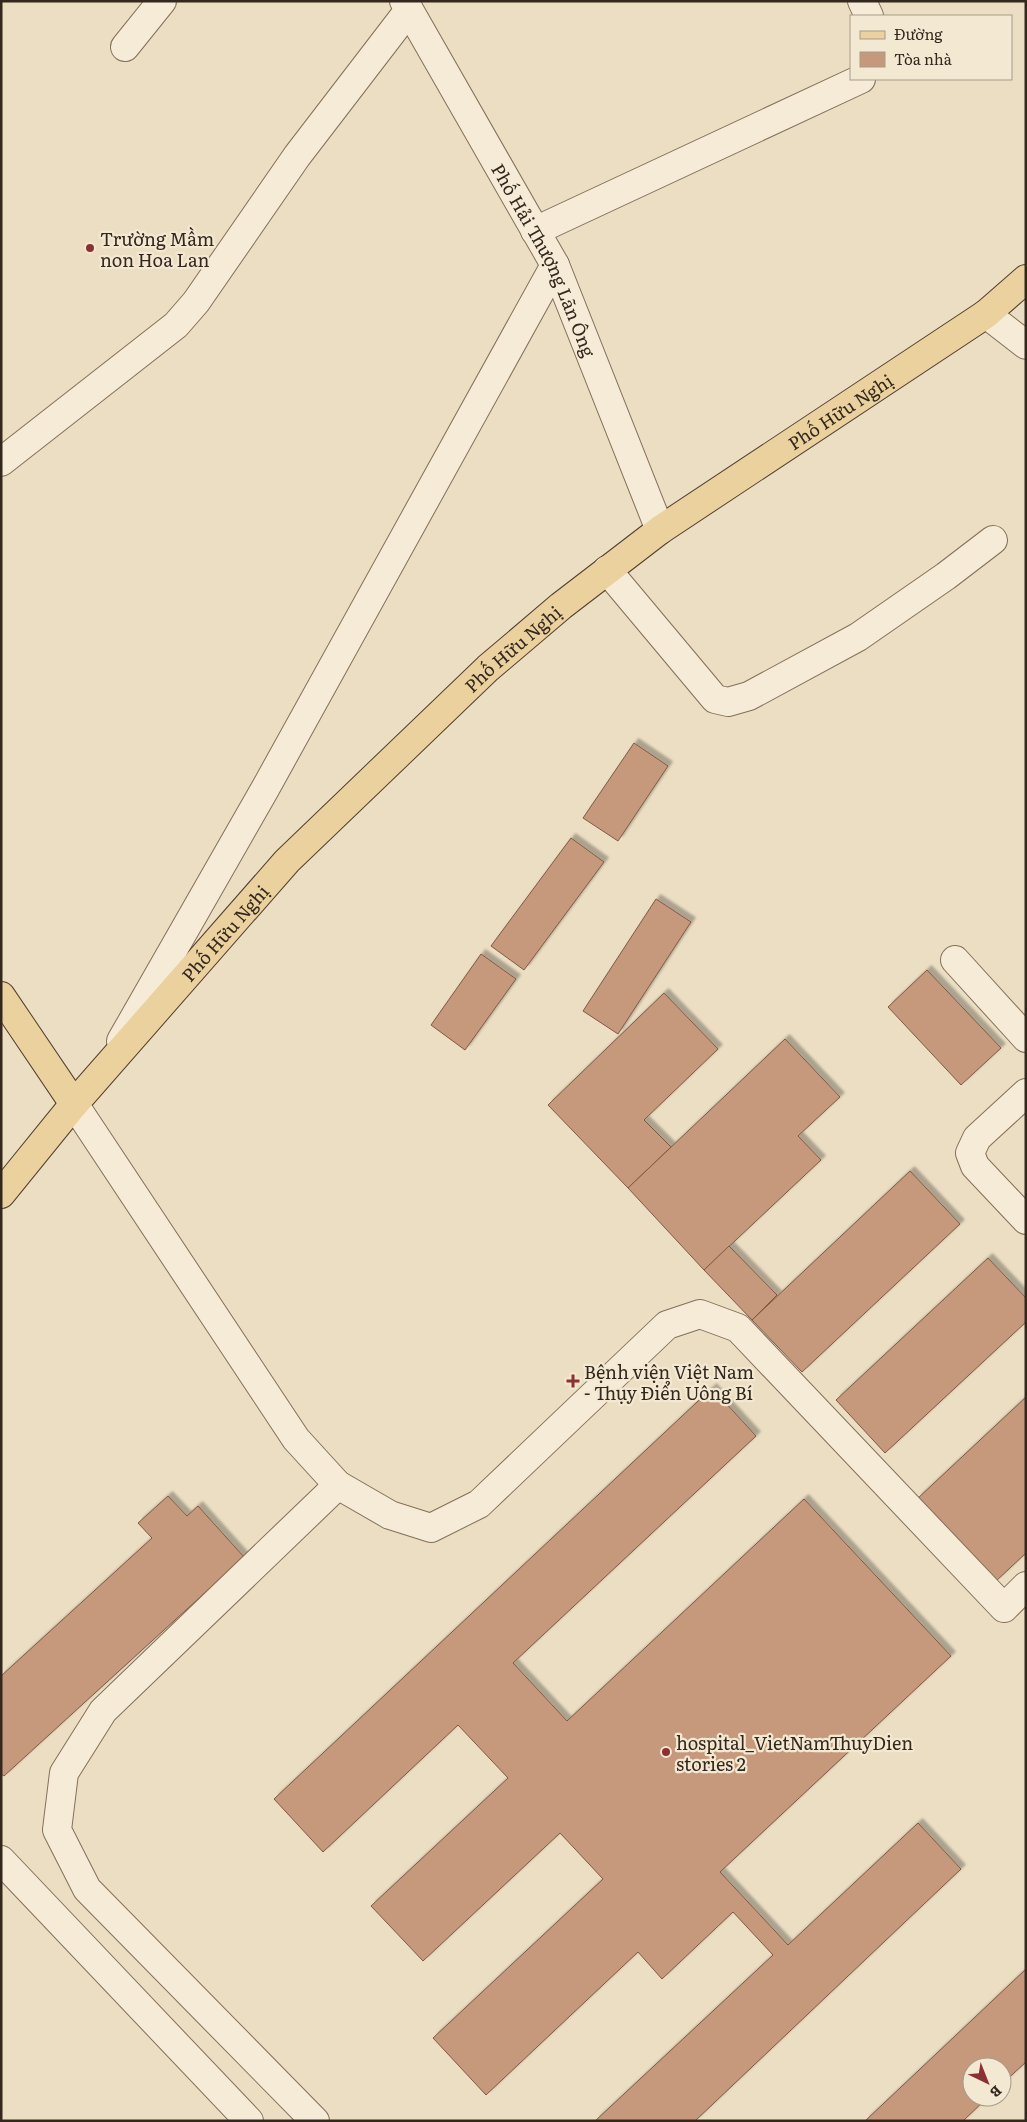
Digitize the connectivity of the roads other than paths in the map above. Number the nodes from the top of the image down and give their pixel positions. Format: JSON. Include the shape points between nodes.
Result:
{"nodes":[{"id":1,"x":162,"y":1,"type":"edge"},
{"id":2,"x":862,"y":1,"type":"edge"},
{"id":3,"x":407,"y":5,"type":"edge"},
{"id":4,"x":869,"y":15,"type":"edge"},
{"id":5,"x":125,"y":47,"type":"dead end"},
{"id":6,"x":859,"y":80,"type":"edge"},
{"id":7,"x":535,"y":231,"type":"junction"},
{"id":8,"x":555,"y":266,"type":"junction"},
{"id":9,"x":1026,"y":278,"type":"edge"},
{"id":10,"x":986,"y":314,"type":"junction"},
{"id":11,"x":1026,"y":345,"type":"edge"},
{"id":12,"x":1,"y":462,"type":"edge"},
{"id":13,"x":660,"y":530,"type":"junction"},
{"id":14,"x":993,"y":540,"type":"dead end"},
{"id":15,"x":607,"y":570,"type":"junction"},
{"id":16,"x":955,"y":960,"type":"dead end"},
{"id":17,"x":1,"y":996,"type":"edge"},
{"id":18,"x":1026,"y":1038,"type":"edge"},
{"id":19,"x":99,"y":1078,"type":"junction"},
{"id":20,"x":1026,"y":1093,"type":"edge"},
{"id":21,"x":74,"y":1104,"type":"junction"},
{"id":22,"x":1,"y":1194,"type":"edge"},
{"id":23,"x":1026,"y":1220,"type":"edge"},
{"id":24,"x":338,"y":1485,"type":"junction"},
{"id":25,"x":1026,"y":1586,"type":"edge"},
{"id":26,"x":1,"y":1860,"type":"edge"},
{"id":27,"x":250,"y":2121,"type":"edge"},
{"id":28,"x":315,"y":2121,"type":"edge"}],
"edges":[{"from":1,"to":5,"type":"street"},
{"from":2,"to":4,"type":"street"},
{"from":3,"to":7,"type":"street","name":"Phố Hải Thượng Lãn Ông"},
{"from":3,"to":12,"type":"street","via":[[196,302],[176,325]]},
{"from":6,"to":7,"type":"street"},
{"from":7,"to":8,"type":"street","name":"Phố Hải Thượng Lãn Ông"},
{"from":8,"to":13,"type":"street","name":"Phố Hải Thượng Lãn Ông"},
{"from":8,"to":19,"type":"street","via":[[260,797]]},
{"from":9,"to":10,"type":"main road","name":"Phố Hữu Nghị"},
{"from":10,"to":11,"type":"street"},
{"from":10,"to":13,"type":"main road","name":"Phố Hữu Nghị"},
{"from":13,"to":15,"type":"main road","name":"Phố Hữu Nghị"},
{"from":14,"to":15,"type":"street","via":[[858,637],[749,696],[728,702],[715,699]]},
{"from":15,"to":19,"type":"main road","name":"Phố Hữu Nghị","via":[[488,668],[286,861]]},
{"from":16,"to":18,"type":"street"},
{"from":17,"to":21,"type":"main road"},
{"from":19,"to":21,"type":"main road","name":"Phố Hữu Nghị"},
{"from":20,"to":23,"type":"street","via":[[977,1138],[970,1152],[975,1166]]},
{"from":21,"to":22,"type":"main road","name":"Phố Hữu Nghị"},
{"from":21,"to":24,"type":"street","via":[[262,1390],[296,1439]]},
{"from":24,"to":25,"type":"street","via":[[390,1515],[431,1528],[479,1504],[667,1325],[700,1314],[738,1328],[1004,1608]]},
{"from":24,"to":28,"type":"street","via":[[103,1711],[64,1773],[57,1830],[86,1889]]},
{"from":26,"to":27,"type":"street"}]}
